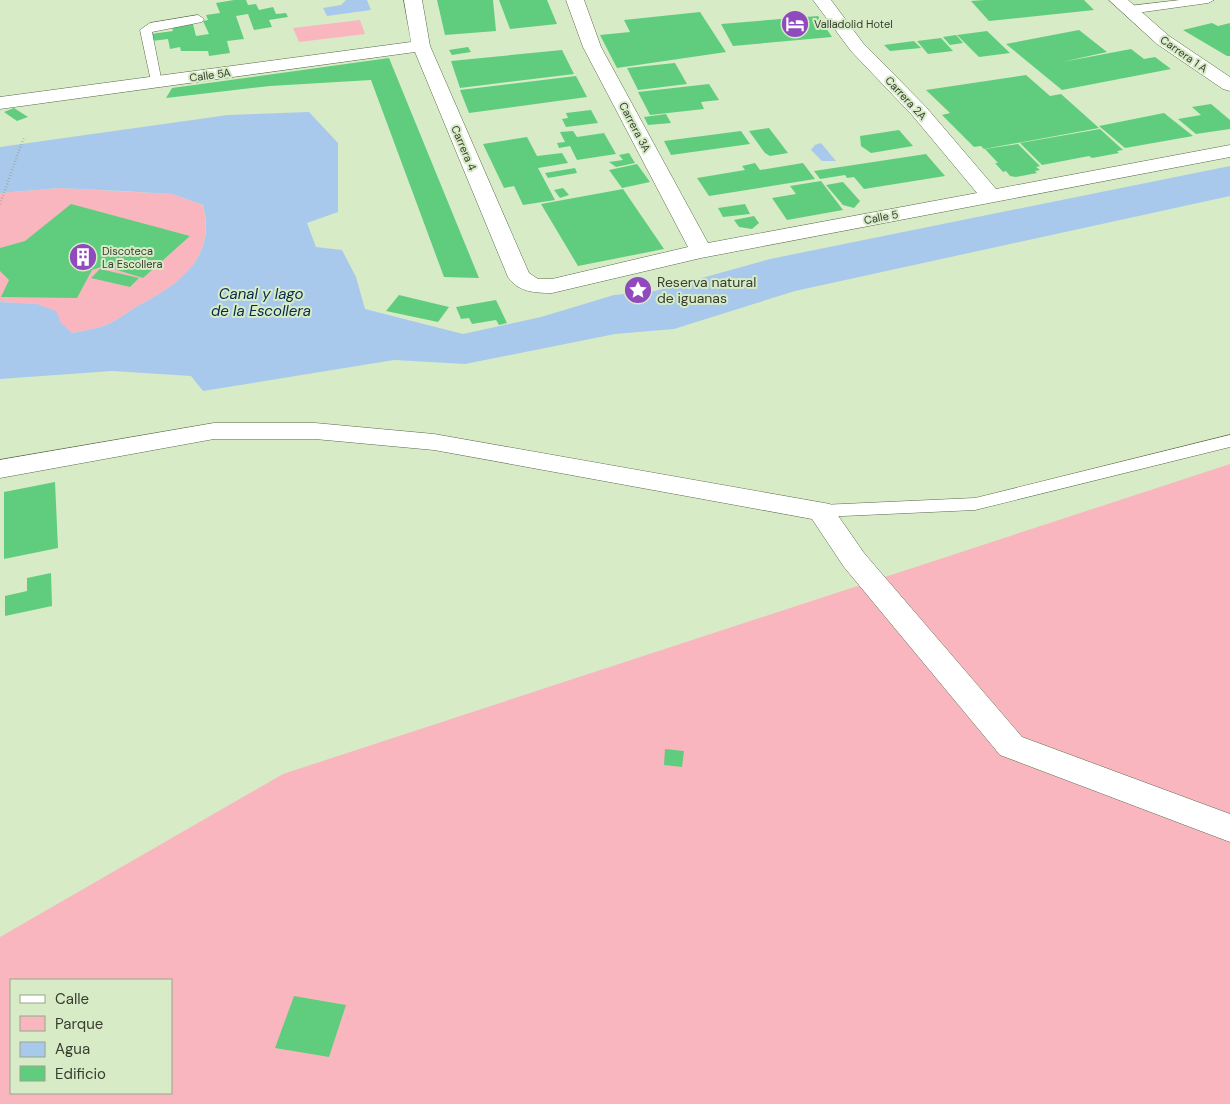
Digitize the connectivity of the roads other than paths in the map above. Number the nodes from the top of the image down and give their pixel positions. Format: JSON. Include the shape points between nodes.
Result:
{"nodes":[{"id":1,"x":413,"y":0,"type":"edge"},
{"id":2,"x":574,"y":0,"type":"edge"},
{"id":3,"x":822,"y":0,"type":"edge"},
{"id":4,"x":1208,"y":0,"type":"edge"},
{"id":5,"x":1124,"y":5,"type":"edge"},
{"id":6,"x":198,"y":19,"type":"dead end"},
{"id":7,"x":421,"y":46,"type":"junction"},
{"id":8,"x":156,"y":82,"type":"junction"},
{"id":9,"x":1230,"y":85,"type":"edge"},
{"id":10,"x":0,"y":104,"type":"edge"},
{"id":11,"x":1230,"y":151,"type":"edge"},
{"id":12,"x":991,"y":196,"type":"junction"},
{"id":13,"x":701,"y":251,"type":"junction"},
{"id":14,"x":533,"y":286,"type":"joint"},
{"id":15,"x":1230,"y":441,"type":"edge"},
{"id":16,"x":0,"y":469,"type":"edge"},
{"id":17,"x":820,"y":511,"type":"junction"},
{"id":18,"x":1230,"y":828,"type":"edge"}],
"edges":[{"from":1,"to":7,"type":"street","name":"Carrera 4"},
{"from":2,"to":13,"type":"street","name":"Carrera 3A","via":[[592,47]]},
{"from":3,"to":12,"type":"street","name":"Carrera 2A","via":[[857,47],[919,111]]},
{"from":4,"to":5,"type":"lane"},
{"from":5,"to":9,"type":"street","name":"Carrera 1 A","via":[[1163,40]]},
{"from":6,"to":8,"type":"lane","via":[[146,30]]},
{"from":7,"to":8,"type":"street","name":"Calle 5A"},
{"from":7,"to":14,"type":"street","name":"Carrera 4","via":[[519,277]]},
{"from":8,"to":10,"type":"street","name":"Calle 5A"},
{"from":11,"to":12,"type":"street","name":"Calle 5"},
{"from":12,"to":13,"type":"street","name":"Calle 5"},
{"from":13,"to":14,"type":"street","name":"Calle 5","via":[[552,286]]},
{"from":15,"to":17,"type":"lane","via":[[975,504]]},
{"from":16,"to":17,"type":"street","via":[[214,431],[315,430],[434,442]]},
{"from":17,"to":18,"type":"street","via":[[854,560],[1011,746]]}]}
